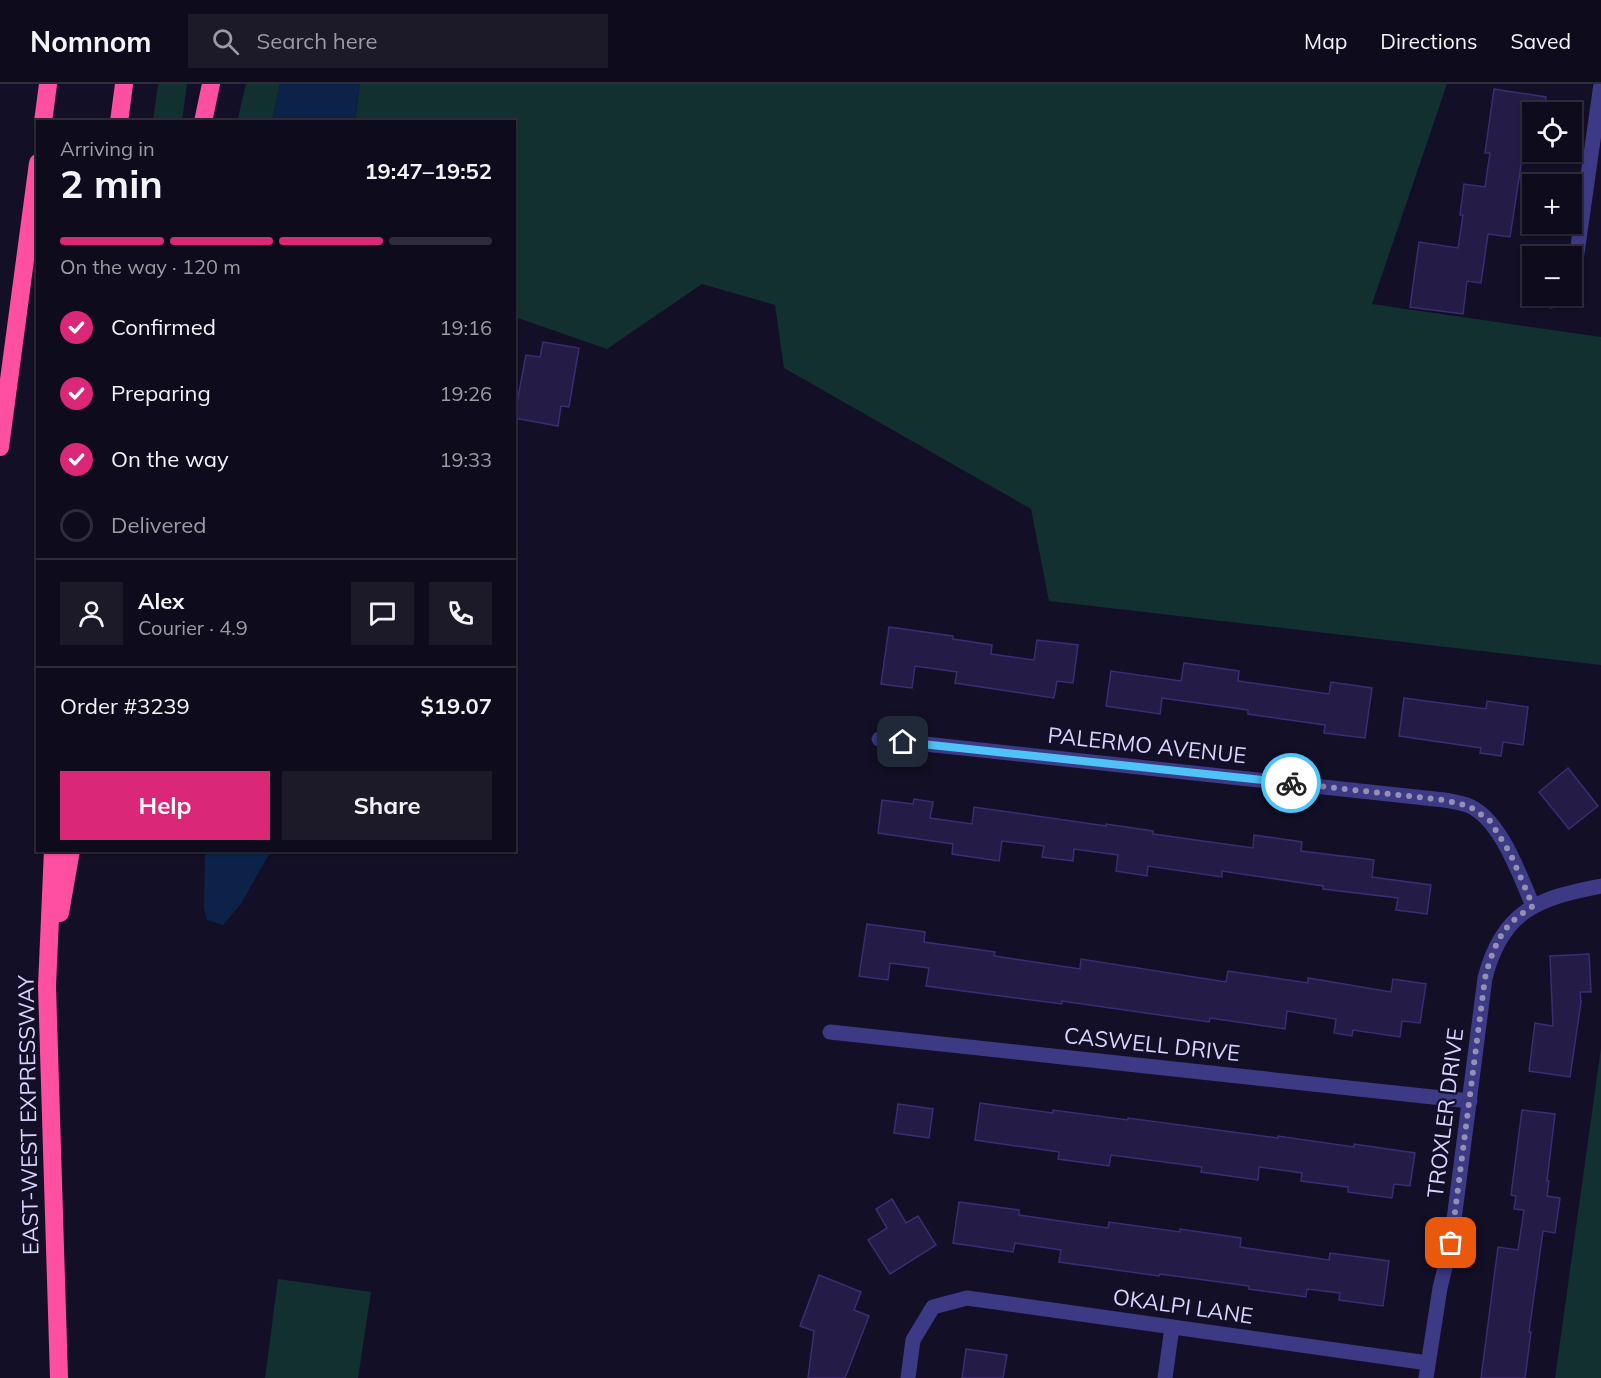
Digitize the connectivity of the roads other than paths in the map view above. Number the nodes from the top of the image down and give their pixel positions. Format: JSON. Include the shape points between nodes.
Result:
{"nodes":[{"id":1,"x":48,"y":84,"type":"edge"},
{"id":2,"x":124,"y":84,"type":"edge"},
{"id":3,"x":211,"y":84,"type":"edge"},
{"id":4,"x":1601,"y":84,"type":"edge"},
{"id":5,"x":43,"y":120,"type":"edge"},
{"id":6,"x":119,"y":120,"type":"edge"},
{"id":7,"x":203,"y":120,"type":"edge"},
{"id":8,"x":36,"y":179,"type":"edge"},
{"id":9,"x":1578,"y":246,"type":"edge"},
{"id":10,"x":0,"y":447,"type":"edge"},
{"id":11,"x":879,"y":739,"type":"dead end"},
{"id":12,"x":53,"y":852,"type":"edge"},
{"id":13,"x":71,"y":852,"type":"edge"},
{"id":14,"x":1601,"y":886,"type":"edge"},
{"id":15,"x":1533,"y":906,"type":"junction"},
{"id":16,"x":47,"y":986,"type":"junction"},
{"id":17,"x":830,"y":1032,"type":"dead end"},
{"id":18,"x":1470,"y":1101,"type":"junction"},
{"id":19,"x":1172,"y":1327,"type":"junction"},
{"id":20,"x":1427,"y":1370,"type":"edge"},
{"id":21,"x":59,"y":1378,"type":"edge"},
{"id":22,"x":908,"y":1378,"type":"edge"},
{"id":23,"x":1165,"y":1378,"type":"edge"}],
"edges":[{"from":1,"to":5,"type":"highway"},
{"from":2,"to":6,"type":"highway"},
{"from":3,"to":7,"type":"highway"},
{"from":4,"to":9,"type":"street"},
{"from":8,"to":10,"type":"highway"},
{"from":11,"to":15,"type":"street","name":"PALERMO AVENUE","via":[[1432,798],[1469,806],[1490,821],[1510,853]]},
{"from":12,"to":16,"type":"highway","name":"EAST-WEST EXPRESSWAY"},
{"from":13,"to":16,"type":"highway"},
{"from":14,"to":15,"type":"street"},
{"from":15,"to":18,"type":"street","name":"TROXLER DRIVE","via":[[1512,921],[1490,958]]},
{"from":16,"to":21,"type":"highway","name":"EAST-WEST EXPRESSWAY"},
{"from":17,"to":18,"type":"street","name":"CASWELL DRIVE"},
{"from":18,"to":20,"type":"street","name":"TROXLER DRIVE","via":[[1451,1243]]},
{"from":19,"to":20,"type":"street","name":"OKALPI LANE"},
{"from":19,"to":22,"type":"street","name":"OKALPI LANE","via":[[966,1298],[933,1307],[913,1340]]},
{"from":19,"to":23,"type":"street"}]}
